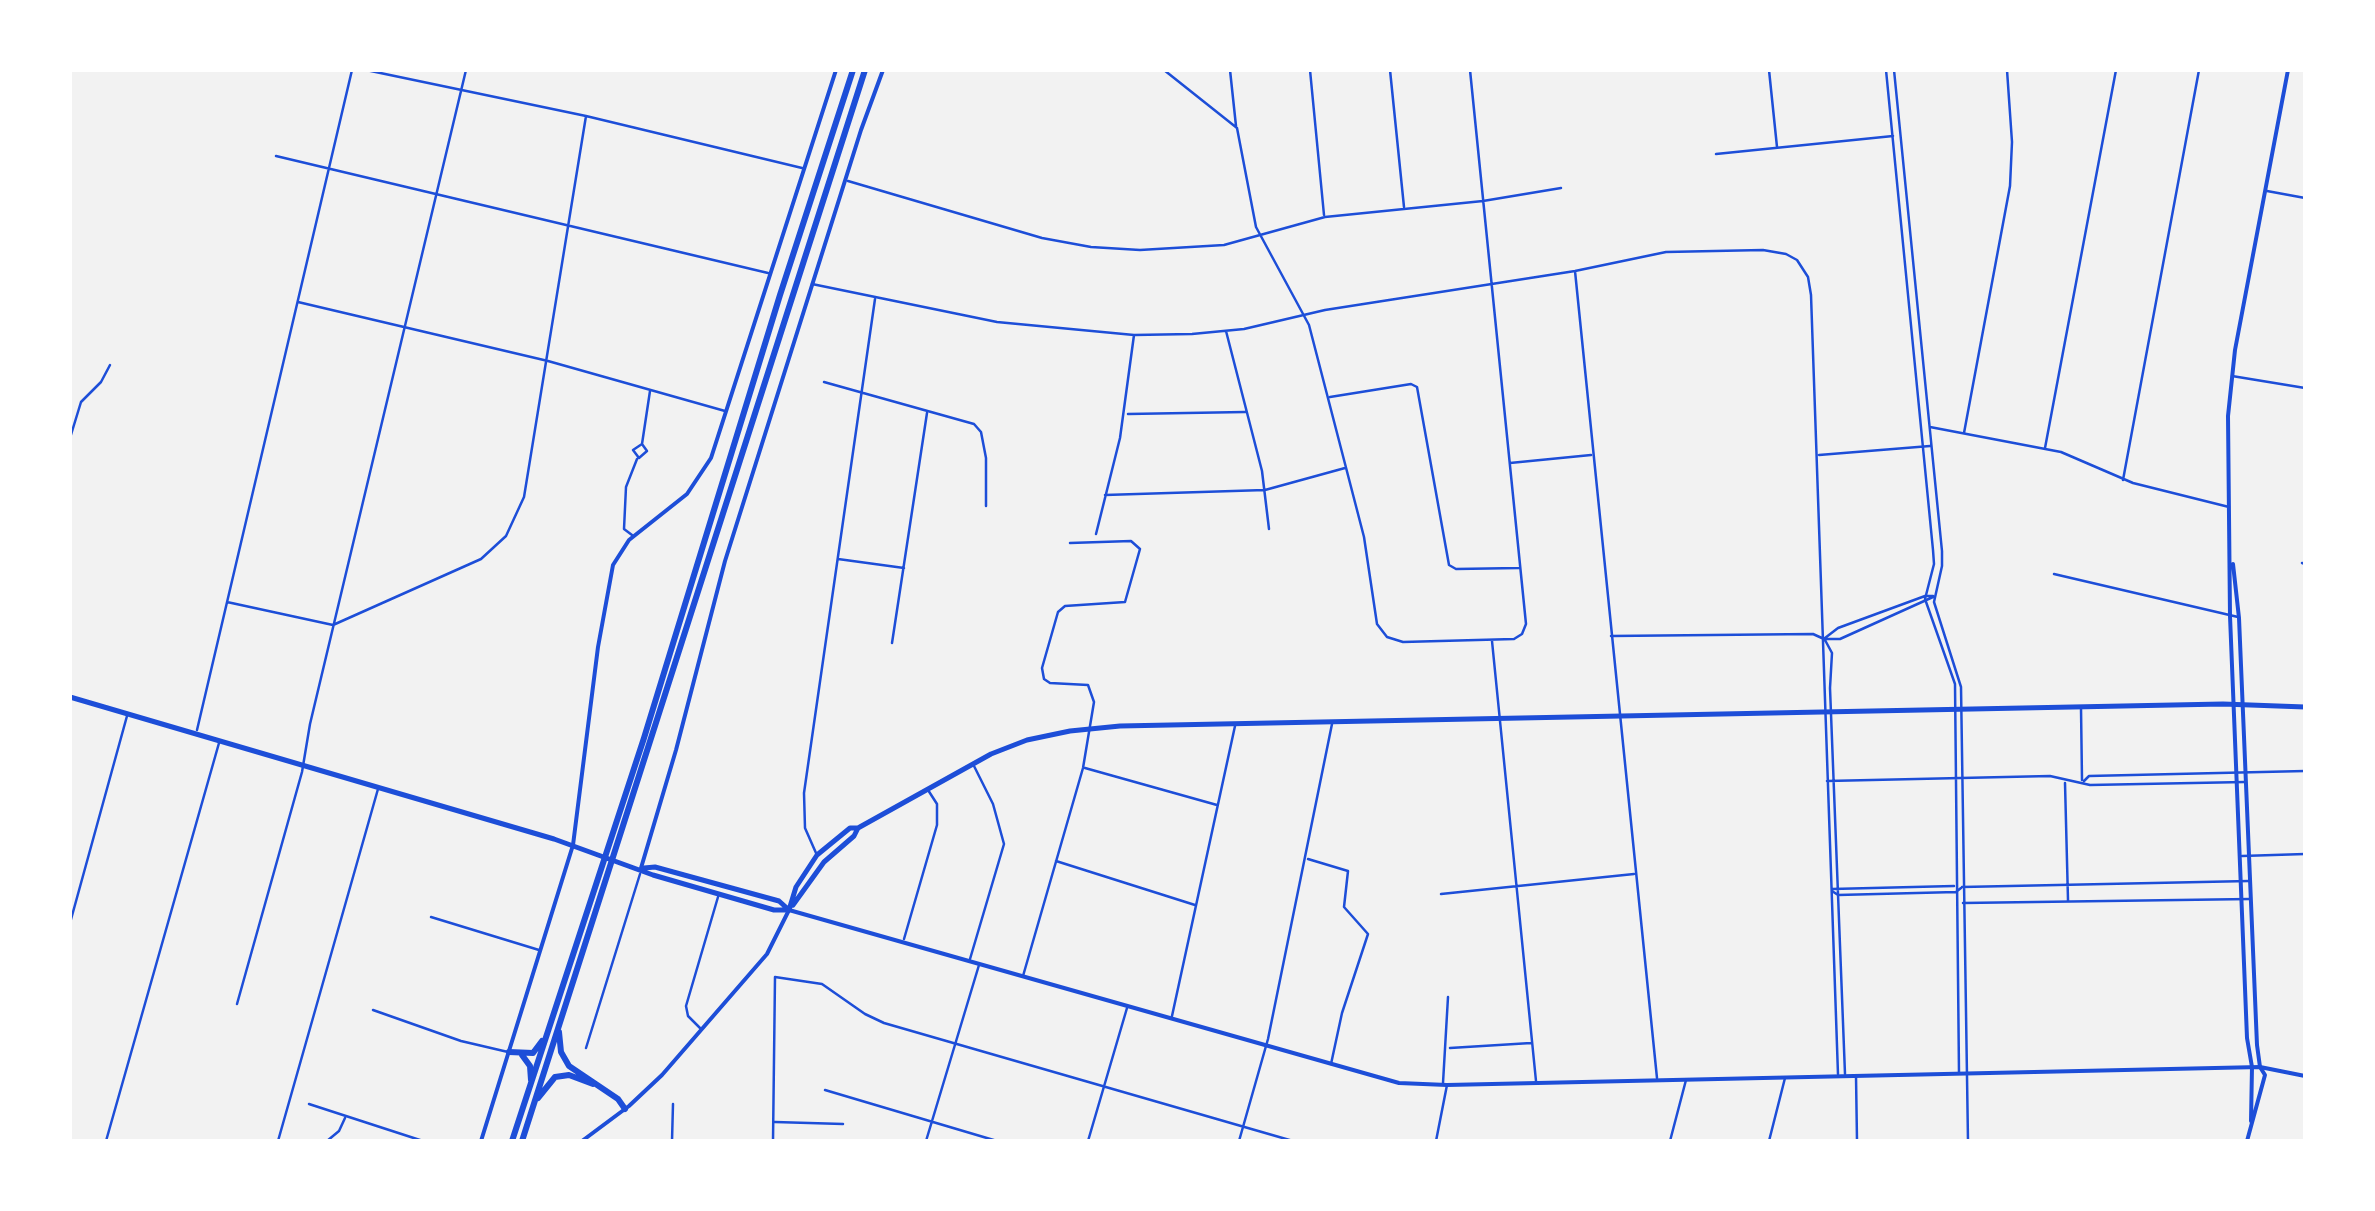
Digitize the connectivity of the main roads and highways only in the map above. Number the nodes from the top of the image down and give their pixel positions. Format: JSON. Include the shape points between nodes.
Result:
{"nodes":[{"id":1,"x":852,"y":70,"type":"edge"},
{"id":2,"x":865,"y":70,"type":"edge"},
{"id":3,"x":70,"y":697,"type":"edge"},
{"id":4,"x":657,"y":703,"type":"junction"},
{"id":5,"x":2305,"y":707,"type":"edge"},
{"id":6,"x":854,"y":828,"type":"junction"},
{"id":7,"x":642,"y":868,"type":"junction"},
{"id":8,"x":789,"y":910,"type":"junction"},
{"id":9,"x":558,"y":1017,"type":"junction"},
{"id":10,"x":509,"y":1052,"type":"road end"},
{"id":11,"x":521,"y":1054,"type":"junction"},
{"id":12,"x":604,"y":1089,"type":"junction"},
{"id":13,"x":531,"y":1102,"type":"junction"},
{"id":14,"x":626,"y":1109,"type":"road end"},
{"id":15,"x":512,"y":1141,"type":"edge"},
{"id":16,"x":522,"y":1141,"type":"edge"}],
"edges":[{"from":1,"to":4,"type":"highway"},
{"from":2,"to":4,"type":"highway"},
{"from":3,"to":7,"type":"main road"},
{"from":4,"to":9,"type":"highway"},
{"from":5,"to":6,"type":"main road","via":[[1092,728],[1027,740],[972,762]]},
{"from":6,"to":8,"type":"main road"},
{"from":6,"to":8,"type":"main road","via":[[817,855]]},
{"from":7,"to":8,"type":"main road"},
{"from":7,"to":8,"type":"main road","via":[[779,901]]},
{"from":9,"to":11,"type":"highway","via":[[536,1050]]},
{"from":9,"to":12,"type":"highway","via":[[564,1060]]},
{"from":9,"to":13,"type":"highway"},
{"from":10,"to":11,"type":"highway"},
{"from":11,"to":13,"type":"highway","via":[[532,1071]]},
{"from":12,"to":13,"type":"highway","via":[[569,1075],[555,1077]]},
{"from":12,"to":14,"type":"highway"},
{"from":13,"to":15,"type":"highway"},
{"from":13,"to":16,"type":"highway"}]}
